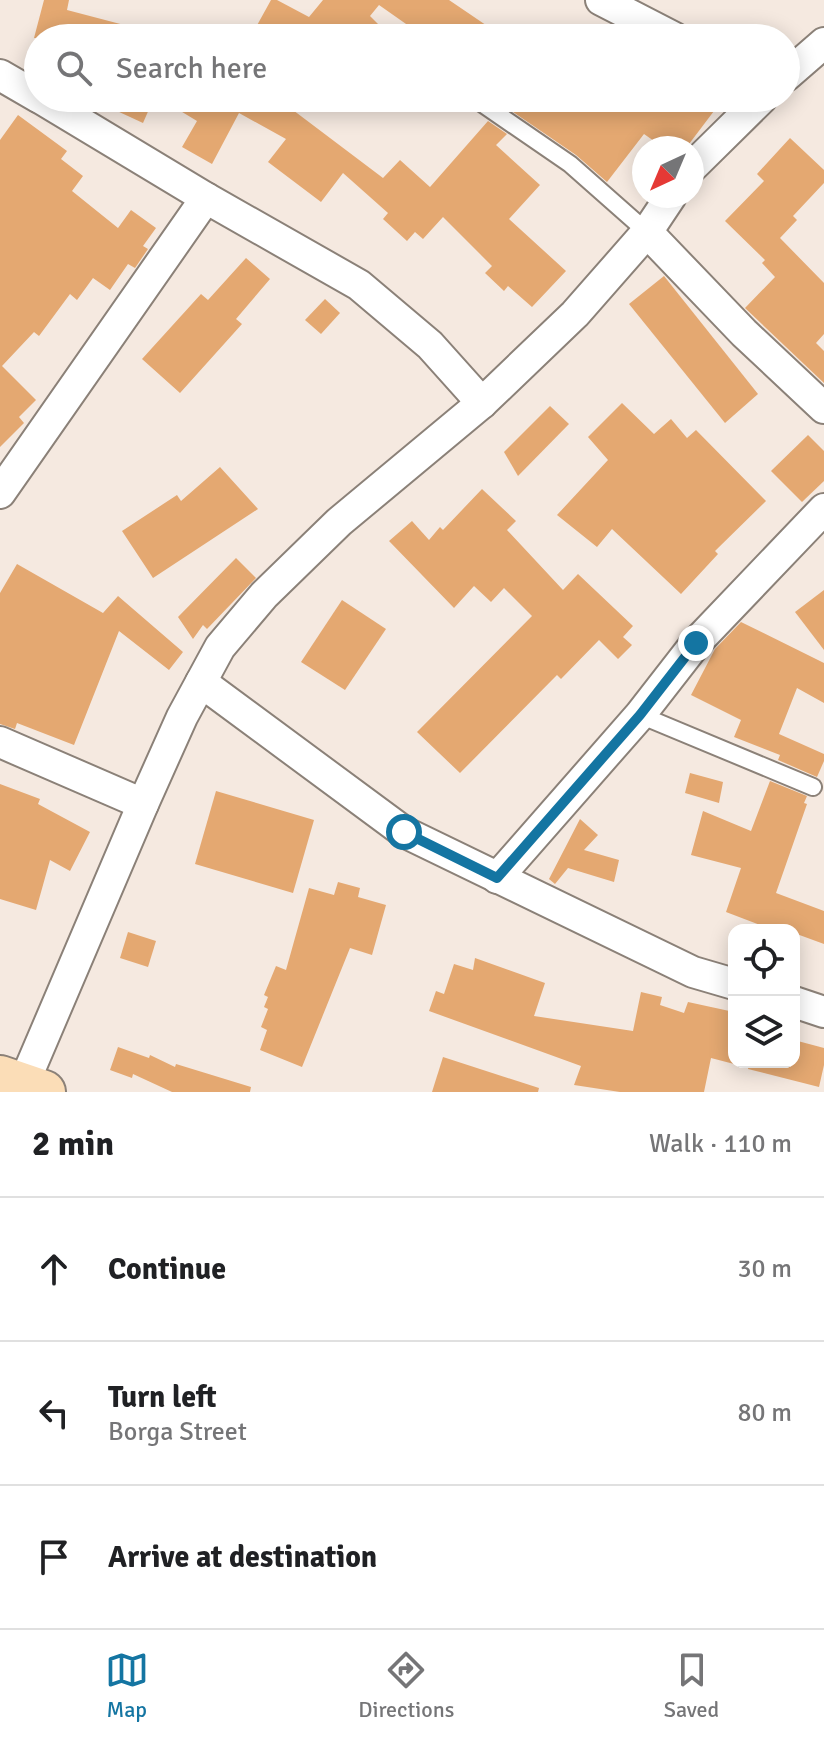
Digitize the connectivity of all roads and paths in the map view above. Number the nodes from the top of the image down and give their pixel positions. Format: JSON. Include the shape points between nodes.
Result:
{"nodes":[{"id":1,"x":601,"y":0,"type":"edge"},
{"id":2,"x":648,"y":24,"type":"edge"},
{"id":3,"x":824,"y":43,"type":"edge"},
{"id":4,"x":800,"y":64,"type":"edge"},
{"id":5,"x":0,"y":75,"type":"edge"},
{"id":6,"x":24,"y":89,"type":"edge"},
{"id":7,"x":62,"y":112,"type":"edge"},
{"id":8,"x":494,"y":112,"type":"edge"},
{"id":9,"x":748,"y":112,"type":"edge"},
{"id":10,"x":704,"y":155,"type":"edge"},
{"id":11,"x":206,"y":198,"type":"junction"},
{"id":12,"x":663,"y":208,"type":"edge"},
{"id":13,"x":647,"y":232,"type":"junction"},
{"id":14,"x":482,"y":403,"type":"junction"},
{"id":15,"x":824,"y":408,"type":"edge"},
{"id":16,"x":0,"y":493,"type":"edge"},
{"id":17,"x":824,"y":509,"type":"edge"},
{"id":18,"x":201,"y":682,"type":"junction"},
{"id":19,"x":640,"y":715,"type":"junction"},
{"id":20,"x":0,"y":742,"type":"edge"},
{"id":21,"x":813,"y":787,"type":"dead end"},
{"id":22,"x":143,"y":804,"type":"junction"},
{"id":23,"x":497,"y":878,"type":"junction"},
{"id":24,"x":728,"y":982,"type":"edge"},
{"id":25,"x":800,"y":1004,"type":"edge"},
{"id":26,"x":824,"y":1012,"type":"edge"},
{"id":27,"x":22,"y":1085,"type":"edge"}],
"edges":[{"from":1,"to":2,"type":"street"},
{"from":3,"to":4,"type":"street"},
{"from":5,"to":6,"type":"street"},
{"from":7,"to":11,"type":"street"},
{"from":8,"to":13,"type":"lane","via":[[570,164]]},
{"from":9,"to":10,"type":"street"},
{"from":11,"to":14,"type":"street","via":[[359,285],[430,345]]},
{"from":11,"to":16,"type":"street"},
{"from":12,"to":13,"type":"street"},
{"from":13,"to":14,"type":"street","via":[[575,314]]},
{"from":13,"to":15,"type":"street"},
{"from":14,"to":18,"type":"street","via":[[339,522],[264,595],[220,647]]},
{"from":17,"to":19,"type":"street","via":[[696,643]]},
{"from":18,"to":22,"type":"street"},
{"from":18,"to":23,"type":"street","via":[[404,832]]},
{"from":19,"to":21,"type":"lane"},
{"from":19,"to":23,"type":"street"},
{"from":20,"to":22,"type":"street"},
{"from":22,"to":27,"type":"street"},
{"from":23,"to":24,"type":"street","via":[[693,972]]},
{"from":25,"to":26,"type":"street"}]}
